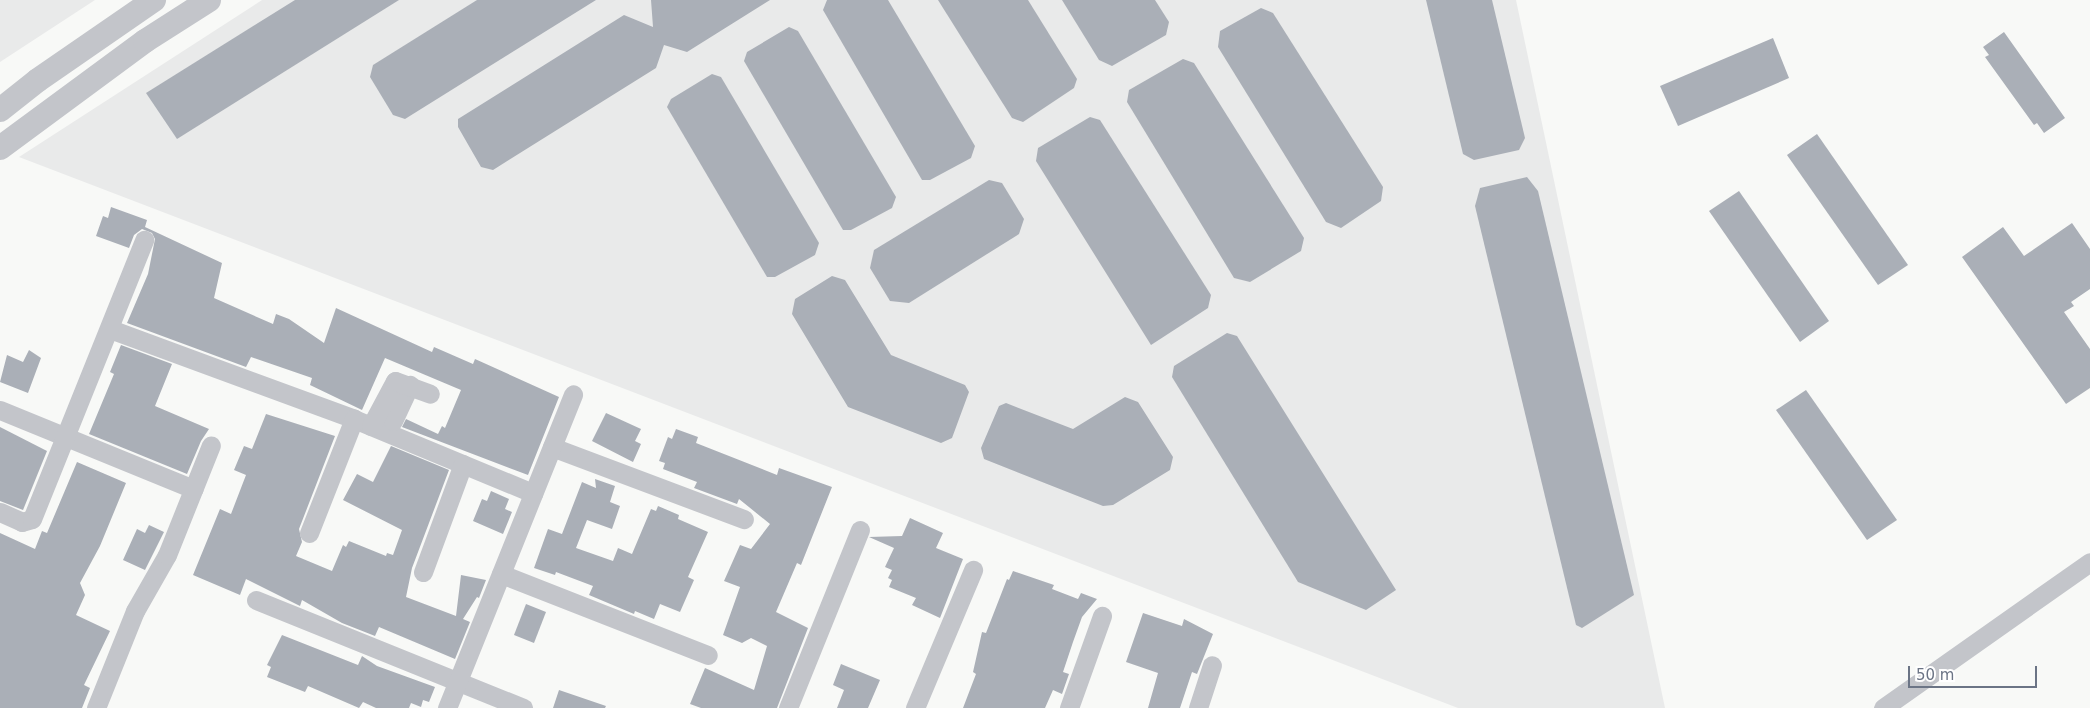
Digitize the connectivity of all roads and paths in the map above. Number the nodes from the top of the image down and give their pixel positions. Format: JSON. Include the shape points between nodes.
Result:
{"nodes":[{"id":1,"x":154,"y":0,"type":"edge"},
{"id":2,"x":210,"y":0,"type":"edge"},
{"id":3,"x":0,"y":110,"type":"edge"},
{"id":4,"x":0,"y":148,"type":"edge"},
{"id":5,"x":144,"y":240,"type":"dead end"},
{"id":6,"x":110,"y":329,"type":"junction"},
{"id":7,"x":410,"y":385,"type":"junction"},
{"id":8,"x":430,"y":394,"type":"dead end"},
{"id":9,"x":573,"y":394,"type":"dead end"},
{"id":10,"x":0,"y":410,"type":"edge"},
{"id":11,"x":394,"y":421,"type":"dead end"},
{"id":12,"x":362,"y":423,"type":"junction"},
{"id":13,"x":66,"y":439,"type":"junction"},
{"id":14,"x":211,"y":445,"type":"dead end"},
{"id":15,"x":552,"y":447,"type":"junction"},
{"id":16,"x":463,"y":464,"type":"junction"},
{"id":17,"x":194,"y":489,"type":"junction"},
{"id":18,"x":533,"y":493,"type":"junction"},
{"id":19,"x":0,"y":512,"type":"edge"},
{"id":20,"x":744,"y":520,"type":"dead end"},
{"id":21,"x":860,"y":530,"type":"dead end"},
{"id":22,"x":308,"y":532,"type":"dead end"},
{"id":23,"x":2090,"y":562,"type":"edge"},
{"id":24,"x":973,"y":570,"type":"dead end"},
{"id":25,"x":423,"y":572,"type":"dead end"},
{"id":26,"x":501,"y":574,"type":"junction"},
{"id":27,"x":256,"y":600,"type":"dead end"},
{"id":28,"x":1102,"y":616,"type":"dead end"},
{"id":29,"x":708,"y":655,"type":"dead end"},
{"id":30,"x":1212,"y":664,"type":"dead end"},
{"id":31,"x":458,"y":682,"type":"junction"},
{"id":32,"x":96,"y":708,"type":"edge"},
{"id":33,"x":447,"y":708,"type":"edge"},
{"id":34,"x":523,"y":708,"type":"edge"},
{"id":35,"x":788,"y":708,"type":"edge"},
{"id":36,"x":915,"y":708,"type":"edge"},
{"id":37,"x":1069,"y":708,"type":"edge"},
{"id":38,"x":1198,"y":708,"type":"edge"},
{"id":39,"x":1884,"y":708,"type":"edge"}],
"edges":[{"from":1,"to":3,"type":"street"},
{"from":2,"to":4,"type":"street","via":[[137,46]]},
{"from":5,"to":6,"type":"street"},
{"from":6,"to":12,"type":"street"},
{"from":6,"to":13,"type":"street"},
{"from":7,"to":8,"type":"street"},
{"from":7,"to":11,"type":"street"},
{"from":7,"to":12,"type":"street","via":[[399,381],[392,383]]},
{"from":9,"to":15,"type":"street"},
{"from":10,"to":13,"type":"street"},
{"from":12,"to":16,"type":"street"},
{"from":12,"to":22,"type":"street"},
{"from":13,"to":17,"type":"street"},
{"from":13,"to":19,"type":"street","via":[[32,519],[22,522]]},
{"from":14,"to":17,"type":"street"},
{"from":15,"to":18,"type":"street"},
{"from":15,"to":20,"type":"street"},
{"from":16,"to":18,"type":"street"},
{"from":16,"to":25,"type":"street"},
{"from":17,"to":32,"type":"street","via":[[161,568],[135,611]]},
{"from":18,"to":26,"type":"street"},
{"from":21,"to":35,"type":"street"},
{"from":23,"to":39,"type":"street"},
{"from":24,"to":36,"type":"street"},
{"from":26,"to":29,"type":"street"},
{"from":26,"to":31,"type":"street"},
{"from":27,"to":31,"type":"street"},
{"from":28,"to":37,"type":"street"},
{"from":30,"to":38,"type":"street"},
{"from":31,"to":33,"type":"street"},
{"from":31,"to":34,"type":"street"}]}
